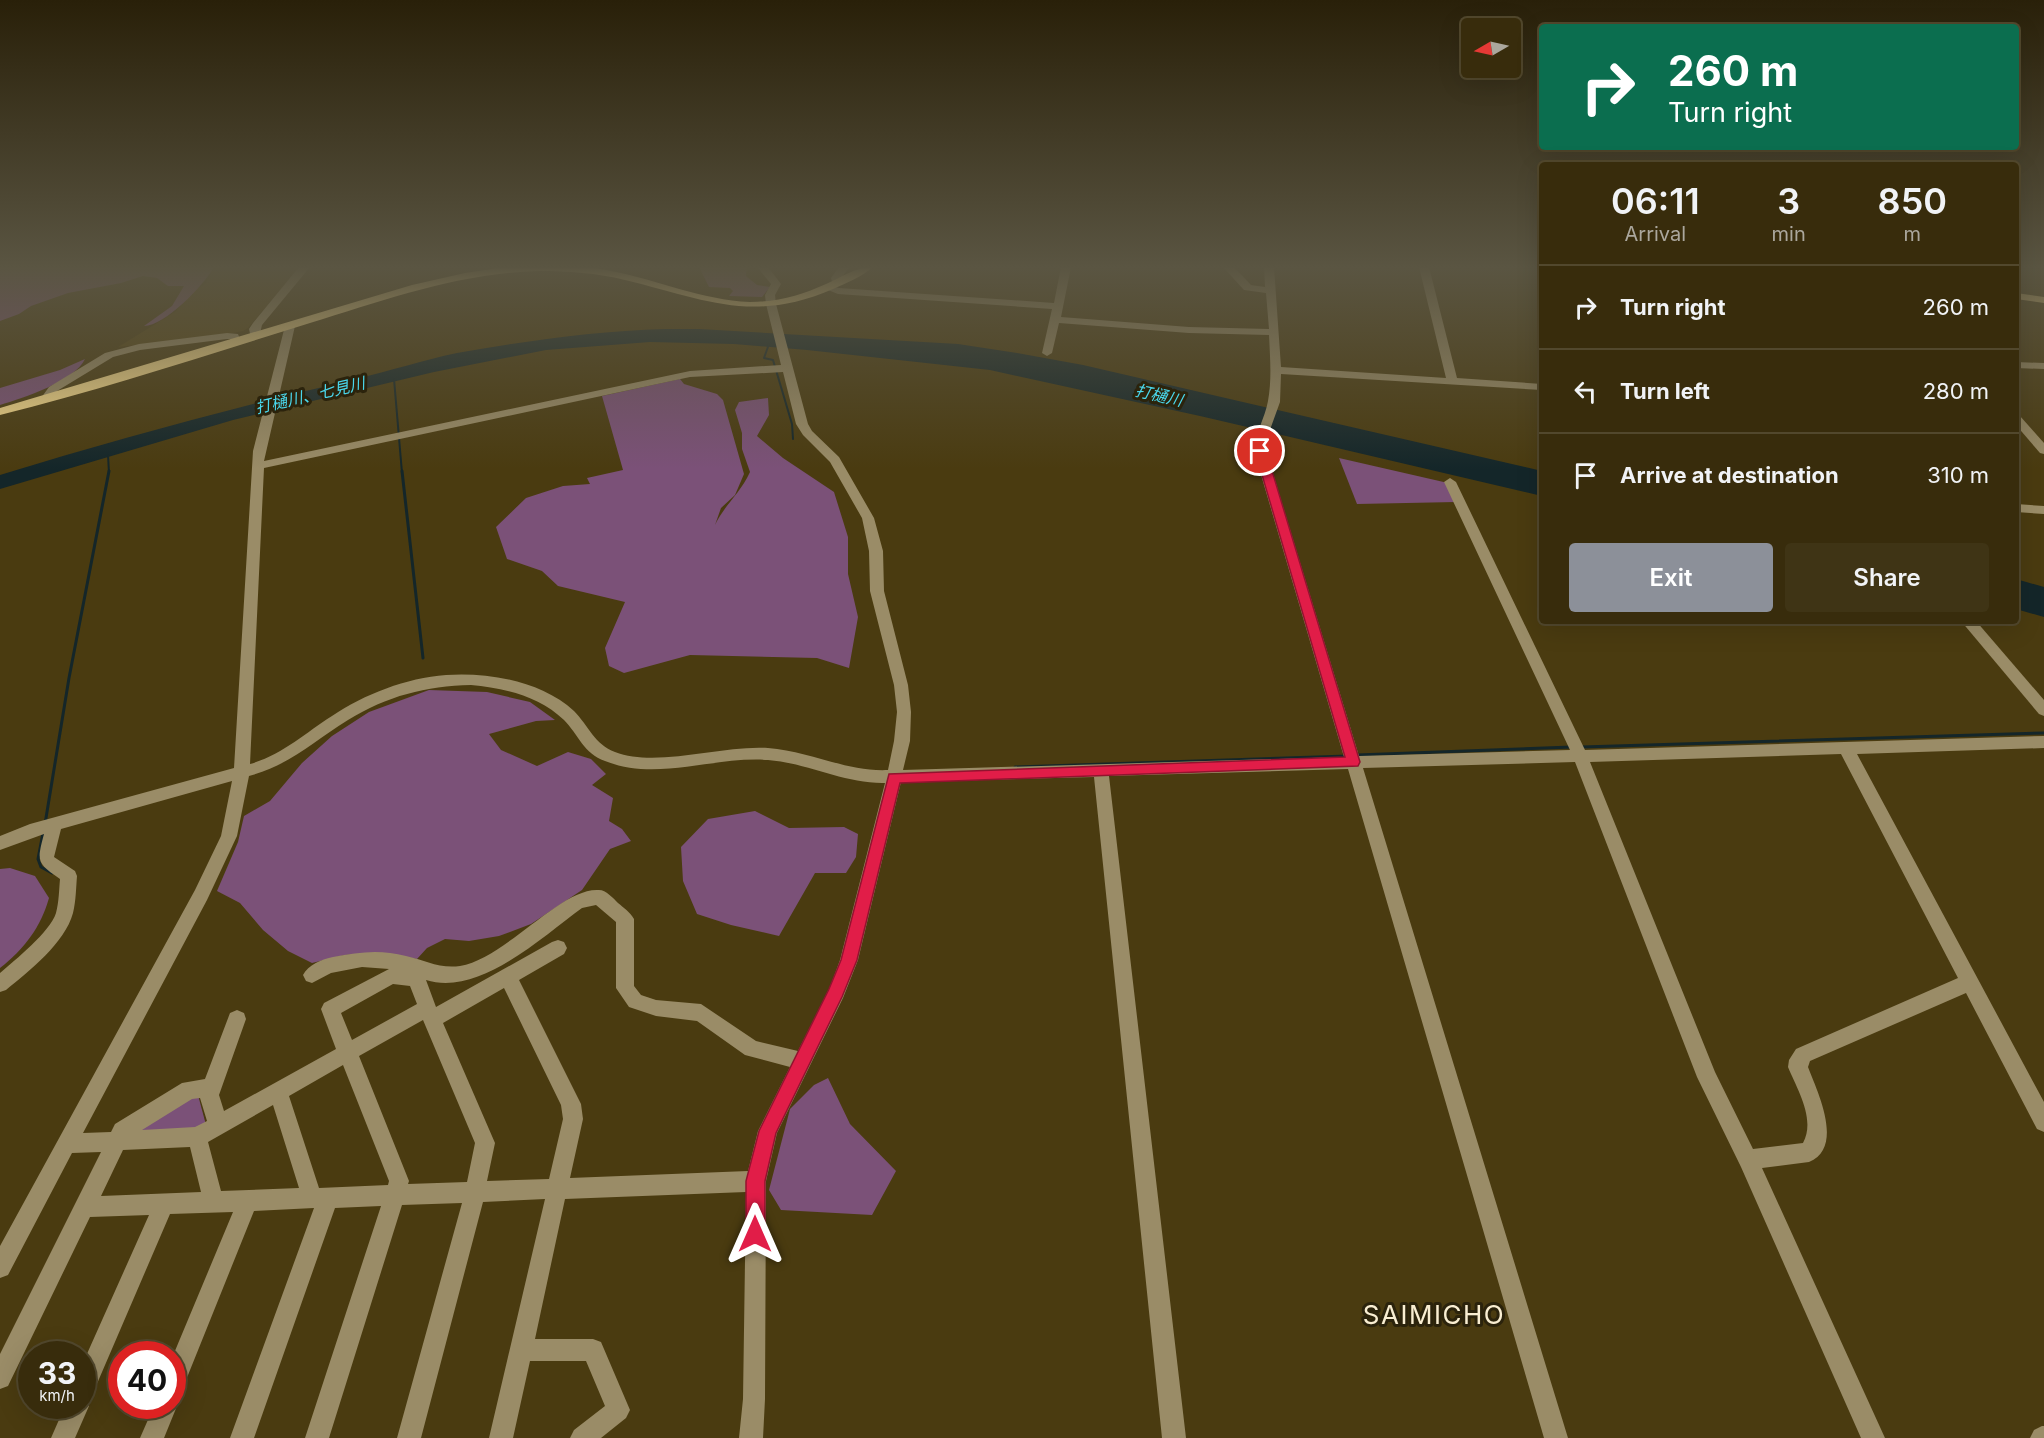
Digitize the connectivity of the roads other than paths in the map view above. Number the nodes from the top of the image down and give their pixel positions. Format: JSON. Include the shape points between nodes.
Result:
{"nodes":[{"id":1,"x":262,"y":334,"type":"edge"},
{"id":2,"x":288,"y":334,"type":"edge"},
{"id":3,"x":779,"y":334,"type":"edge"},
{"id":4,"x":1052,"y":334,"type":"edge"},
{"id":5,"x":1273,"y":334,"type":"edge"},
{"id":6,"x":1440,"y":334,"type":"edge"},
{"id":7,"x":255,"y":336,"type":"joint"},
{"id":8,"x":236,"y":342,"type":"junction"},
{"id":9,"x":1047,"y":353,"type":"dead end"},
{"id":10,"x":785,"y":360,"type":"junction"},
{"id":11,"x":2019,"y":365,"type":"edge"},
{"id":12,"x":2044,"y":366,"type":"edge"},
{"id":13,"x":1275,"y":370,"type":"junction"},
{"id":14,"x":1452,"y":381,"type":"junction"},
{"id":15,"x":1539,"y":387,"type":"edge"},
{"id":16,"x":46,"y":398,"type":"junction"},
{"id":17,"x":0,"y":412,"type":"edge"},
{"id":18,"x":2019,"y":421,"type":"edge"},
{"id":19,"x":2044,"y":450,"type":"edge"},
{"id":20,"x":258,"y":466,"type":"junction"},
{"id":21,"x":1450,"y":482,"type":"dead end"},
{"id":22,"x":2019,"y":508,"type":"edge"},
{"id":23,"x":2044,"y":510,"type":"edge"},
{"id":24,"x":1971,"y":624,"type":"edge"},
{"id":25,"x":2044,"y":710,"type":"edge"},
{"id":26,"x":2044,"y":742,"type":"edge"},
{"id":27,"x":1846,"y":748,"type":"junction"},
{"id":28,"x":1580,"y":755,"type":"junction"},
{"id":29,"x":1353,"y":762,"type":"junction"},
{"id":30,"x":1101,"y":771,"type":"junction"},
{"id":31,"x":242,"y":772,"type":"junction"},
{"id":32,"x":894,"y":778,"type":"junction"},
{"id":33,"x":47,"y":826,"type":"junction"},
{"id":34,"x":0,"y":843,"type":"edge"},
{"id":35,"x":558,"y":948,"type":"dead end"},
{"id":36,"x":312,"y":975,"type":"dead end"},
{"id":37,"x":508,"y":977,"type":"junction"},
{"id":38,"x":0,"y":984,"type":"edge"},
{"id":39,"x":1972,"y":984,"type":"junction"},
{"id":40,"x":430,"y":1014,"type":"junction"},
{"id":41,"x":237,"y":1018,"type":"dead end"},
{"id":42,"x":348,"y":1052,"type":"junction"},
{"id":43,"x":802,"y":1061,"type":"junction"},
{"id":44,"x":211,"y":1088,"type":"junction"},
{"id":45,"x":278,"y":1092,"type":"junction"},
{"id":46,"x":2044,"y":1122,"type":"edge"},
{"id":47,"x":218,"y":1126,"type":"junction"},
{"id":48,"x":197,"y":1137,"type":"junction"},
{"id":49,"x":121,"y":1141,"type":"junction"},
{"id":50,"x":66,"y":1143,"type":"junction"},
{"id":51,"x":1748,"y":1160,"type":"junction"},
{"id":52,"x":756,"y":1181,"type":"junction"},
{"id":53,"x":557,"y":1189,"type":"junction"},
{"id":54,"x":475,"y":1192,"type":"junction"},
{"id":55,"x":394,"y":1195,"type":"junction"},
{"id":56,"x":318,"y":1198,"type":"junction"},
{"id":57,"x":248,"y":1200,"type":"junction"},
{"id":58,"x":210,"y":1202,"type":"junction"},
{"id":59,"x":164,"y":1204,"type":"junction"},
{"id":60,"x":84,"y":1208,"type":"junction"},
{"id":61,"x":0,"y":1266,"type":"edge"},
{"id":62,"x":521,"y":1350,"type":"junction"},
{"id":63,"x":186,"y":1353,"type":"edge"},
{"id":64,"x":96,"y":1360,"type":"edge"},
{"id":65,"x":0,"y":1378,"type":"edge"},
{"id":66,"x":71,"y":1419,"type":"edge"},
{"id":67,"x":160,"y":1419,"type":"edge"},
{"id":68,"x":63,"y":1438,"type":"edge"},
{"id":69,"x":152,"y":1438,"type":"edge"},
{"id":70,"x":242,"y":1438,"type":"edge"},
{"id":71,"x":317,"y":1438,"type":"edge"},
{"id":72,"x":408,"y":1438,"type":"edge"},
{"id":73,"x":501,"y":1438,"type":"edge"},
{"id":74,"x":582,"y":1438,"type":"edge"},
{"id":75,"x":751,"y":1438,"type":"edge"},
{"id":76,"x":1174,"y":1438,"type":"edge"},
{"id":77,"x":1556,"y":1438,"type":"edge"},
{"id":78,"x":1873,"y":1438,"type":"edge"}],
"edges":[{"from":1,"to":7,"type":"main road"},
{"from":2,"to":20,"type":"street"},
{"from":3,"to":10,"type":"street"},
{"from":4,"to":9,"type":"street"},
{"from":5,"to":13,"type":"street"},
{"from":6,"to":14,"type":"street"},
{"from":7,"to":8,"type":"main road"},
{"from":8,"to":16,"type":"main road"},
{"from":8,"to":16,"type":"street","via":[[234,336],[227,336],[115,353],[53,389]]},
{"from":10,"to":20,"type":"street","via":[[690,374]]},
{"from":10,"to":32,"type":"street","via":[[802,424],[843,472],[873,534],[877,591],[902,685],[902,741]]},
{"from":11,"to":12,"type":"street"},
{"from":13,"to":14,"type":"street"},
{"from":13,"to":29,"type":"street","via":[[1273,404],[1261,436],[1260,451]]},
{"from":14,"to":15,"type":"street"},
{"from":16,"to":17,"type":"main road"},
{"from":18,"to":19,"type":"street"},
{"from":20,"to":31,"type":"street"},
{"from":21,"to":28,"type":"street"},
{"from":22,"to":23,"type":"street"},
{"from":24,"to":25,"type":"street"},
{"from":26,"to":27,"type":"street"},
{"from":27,"to":28,"type":"street"},
{"from":27,"to":39,"type":"street"},
{"from":28,"to":29,"type":"street"},
{"from":28,"to":51,"type":"street","via":[[1707,1077]]},
{"from":29,"to":30,"type":"street"},
{"from":29,"to":77,"type":"street"},
{"from":30,"to":32,"type":"street"},
{"from":30,"to":76,"type":"street"},
{"from":31,"to":32,"type":"street","via":[[291,752],[346,713],[380,696],[432,682],[466,679],[506,684],[548,701],[570,717],[589,745],[618,760],[663,762],[770,754],[847,774]]},
{"from":31,"to":33,"type":"street"},
{"from":31,"to":50,"type":"street","via":[[229,836]]},
{"from":32,"to":43,"type":"street","via":[[849,960]]},
{"from":33,"to":34,"type":"street"},
{"from":33,"to":38,"type":"street","via":[[46,858],[69,876],[64,914],[32,957]]},
{"from":35,"to":37,"type":"street"},
{"from":36,"to":43,"type":"street","via":[[328,966],[381,958],[430,973],[460,974],[502,957],[577,902],[599,897],[625,919],[625,988],[635,1001],[656,1008],[701,1013],[752,1049]]},
{"from":37,"to":40,"type":"street"},
{"from":37,"to":53,"type":"street","via":[[572,1104],[573,1119]]},
{"from":39,"to":46,"type":"street"},
{"from":39,"to":51,"type":"street","via":[[1803,1055],[1798,1067],[1818,1120],[1814,1145],[1809,1152]]},
{"from":40,"to":42,"type":"street"},
{"from":40,"to":42,"type":"street","via":[[417,979],[391,976],[330,1009]]},
{"from":40,"to":54,"type":"street","via":[[485,1143]]},
{"from":41,"to":44,"type":"street"},
{"from":42,"to":45,"type":"street"},
{"from":42,"to":55,"type":"street","via":[[399,1181]]},
{"from":43,"to":52,"type":"street","via":[[768,1131]]},
{"from":44,"to":47,"type":"street","via":[[209,1095]]},
{"from":44,"to":49,"type":"street","via":[[189,1090],[122,1131]]},
{"from":45,"to":47,"type":"street"},
{"from":45,"to":56,"type":"street","via":[[309,1187]]},
{"from":47,"to":48,"type":"street"},
{"from":48,"to":49,"type":"street"},
{"from":48,"to":58,"type":"street"},
{"from":49,"to":50,"type":"street"},
{"from":49,"to":60,"type":"street"},
{"from":50,"to":61,"type":"street"},
{"from":51,"to":78,"type":"street"},
{"from":52,"to":53,"type":"street"},
{"from":52,"to":75,"type":"street"},
{"from":53,"to":54,"type":"street"},
{"from":53,"to":62,"type":"street"},
{"from":54,"to":55,"type":"street"},
{"from":54,"to":72,"type":"street"},
{"from":55,"to":56,"type":"street"},
{"from":55,"to":71,"type":"street"},
{"from":56,"to":57,"type":"street"},
{"from":56,"to":70,"type":"street"},
{"from":57,"to":58,"type":"street"},
{"from":57,"to":63,"type":"street"},
{"from":58,"to":59,"type":"street"},
{"from":59,"to":60,"type":"street"},
{"from":59,"to":64,"type":"street"},
{"from":60,"to":65,"type":"street"},
{"from":62,"to":73,"type":"street"},
{"from":62,"to":74,"type":"street","via":[[593,1350],[618,1410]]},
{"from":66,"to":68,"type":"street"},
{"from":67,"to":69,"type":"street"}]}
